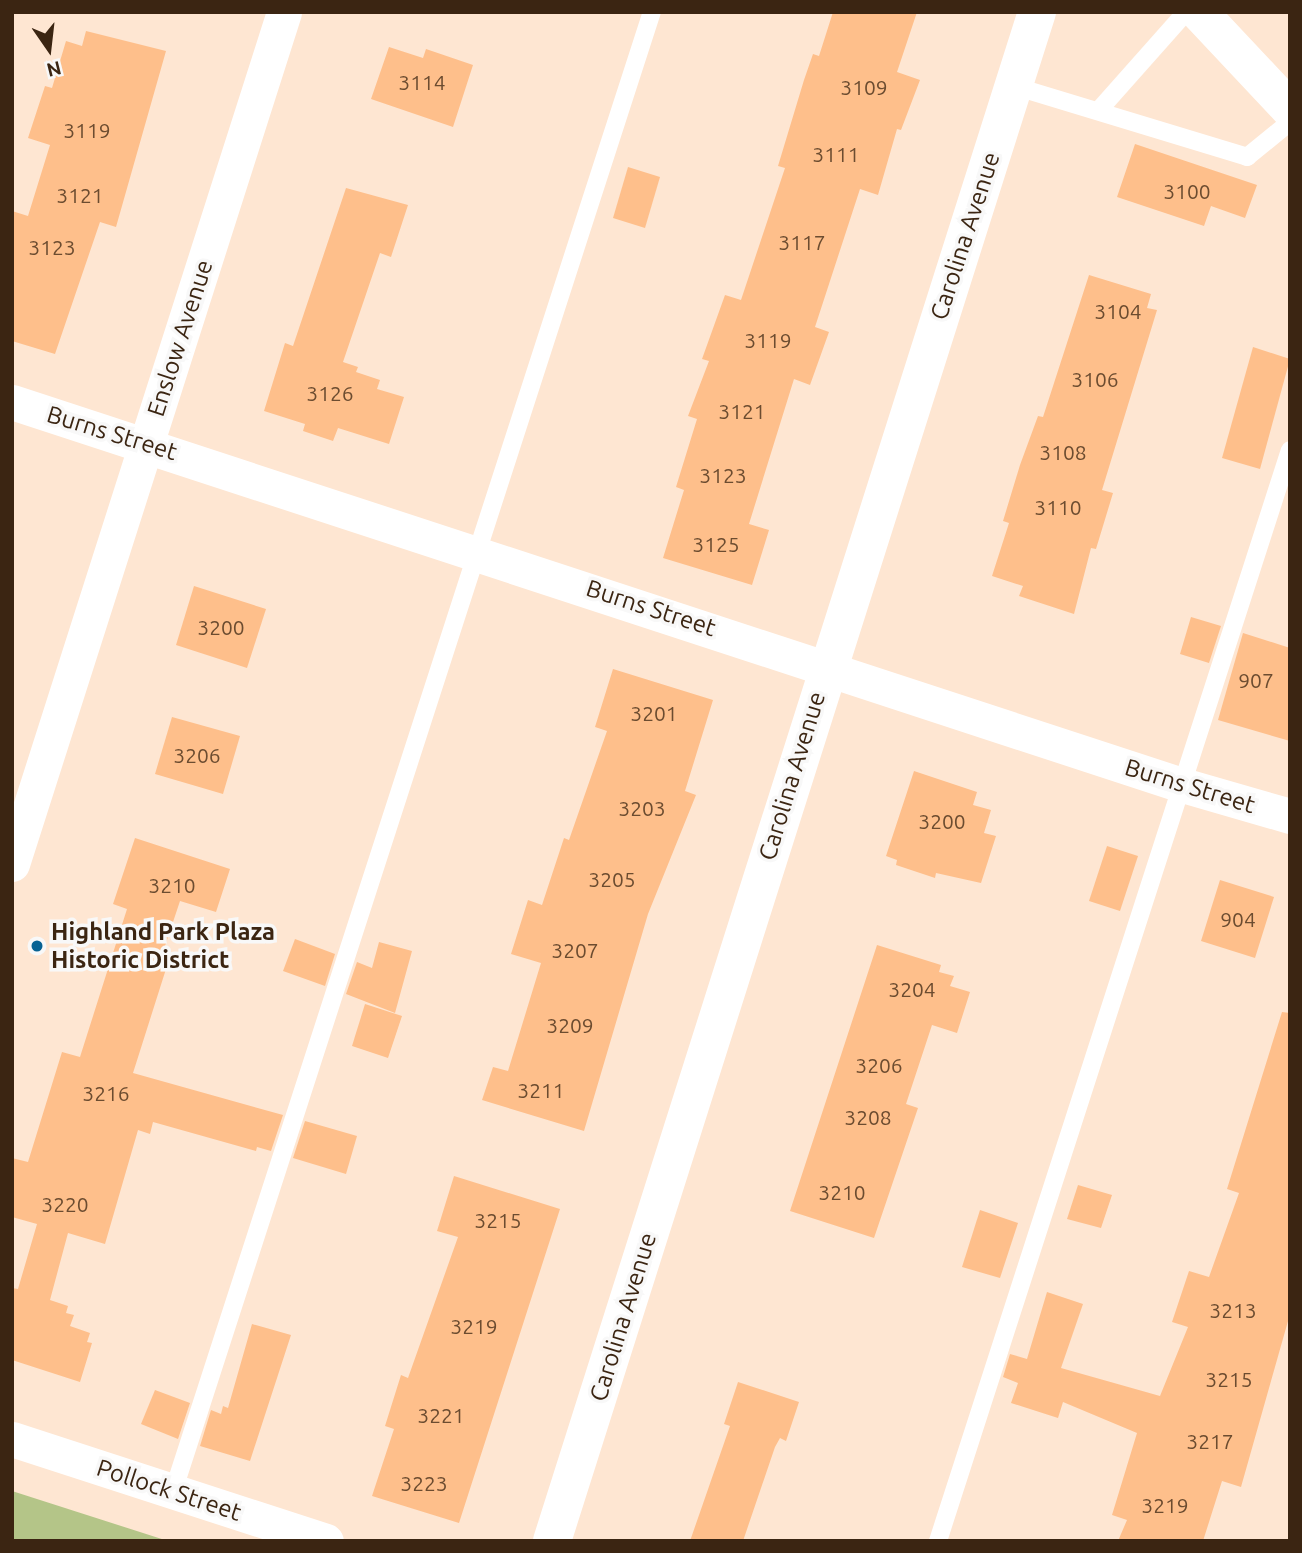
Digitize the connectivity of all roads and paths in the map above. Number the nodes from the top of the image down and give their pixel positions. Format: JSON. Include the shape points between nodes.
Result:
{"nodes":[{"id":1,"x":284,"y":12,"type":"edge"},
{"id":2,"x":652,"y":12,"type":"edge"},
{"id":3,"x":1037,"y":12,"type":"edge"},
{"id":4,"x":1186,"y":12,"type":"edge"},
{"id":5,"x":1199,"y":12,"type":"edge"},
{"id":6,"x":1014,"y":86,"type":"junction"},
{"id":7,"x":1290,"y":109,"type":"edge"},
{"id":8,"x":1099,"y":110,"type":"junction"},
{"id":9,"x":1290,"y":122,"type":"edge"},
{"id":10,"x":12,"y":402,"type":"edge"},
{"id":11,"x":147,"y":443,"type":"junction"},
{"id":12,"x":1290,"y":450,"type":"edge"},
{"id":13,"x":480,"y":552,"type":"junction"},
{"id":14,"x":827,"y":665,"type":"junction"},
{"id":15,"x":1179,"y":784,"type":"junction"},
{"id":16,"x":1290,"y":816,"type":"edge"},
{"id":17,"x":12,"y":864,"type":"edge"},
{"id":18,"x":12,"y":1439,"type":"edge"},
{"id":19,"x":173,"y":1492,"type":"junction"},
{"id":20,"x":326,"y":1541,"type":"edge"},
{"id":21,"x":552,"y":1541,"type":"edge"},
{"id":22,"x":938,"y":1541,"type":"edge"}],
"edges":[{"from":1,"to":11,"type":"street","name":"Enslow Avenue"},
{"from":2,"to":13,"type":"lane"},
{"from":3,"to":6,"type":"street","name":"Carolina Avenue"},
{"from":4,"to":8,"type":"lane"},
{"from":5,"to":7,"type":"street"},
{"from":6,"to":8,"type":"lane"},
{"from":6,"to":14,"type":"street","name":"Carolina Avenue"},
{"from":8,"to":9,"type":"lane","via":[[1247,157]]},
{"from":10,"to":11,"type":"street","name":"Burns Street"},
{"from":11,"to":13,"type":"street","name":"Burns Street"},
{"from":11,"to":17,"type":"street","name":"Enslow Avenue"},
{"from":12,"to":15,"type":"lane"},
{"from":13,"to":14,"type":"street","name":"Burns Street"},
{"from":13,"to":19,"type":"lane"},
{"from":14,"to":15,"type":"street","name":"Burns Street"},
{"from":14,"to":21,"type":"street","name":"Carolina Avenue"},
{"from":15,"to":16,"type":"street","name":"Burns Street"},
{"from":15,"to":22,"type":"lane"},
{"from":18,"to":19,"type":"street","name":"Pollock Street"},
{"from":19,"to":20,"type":"street","name":"Pollock Street"}]}
